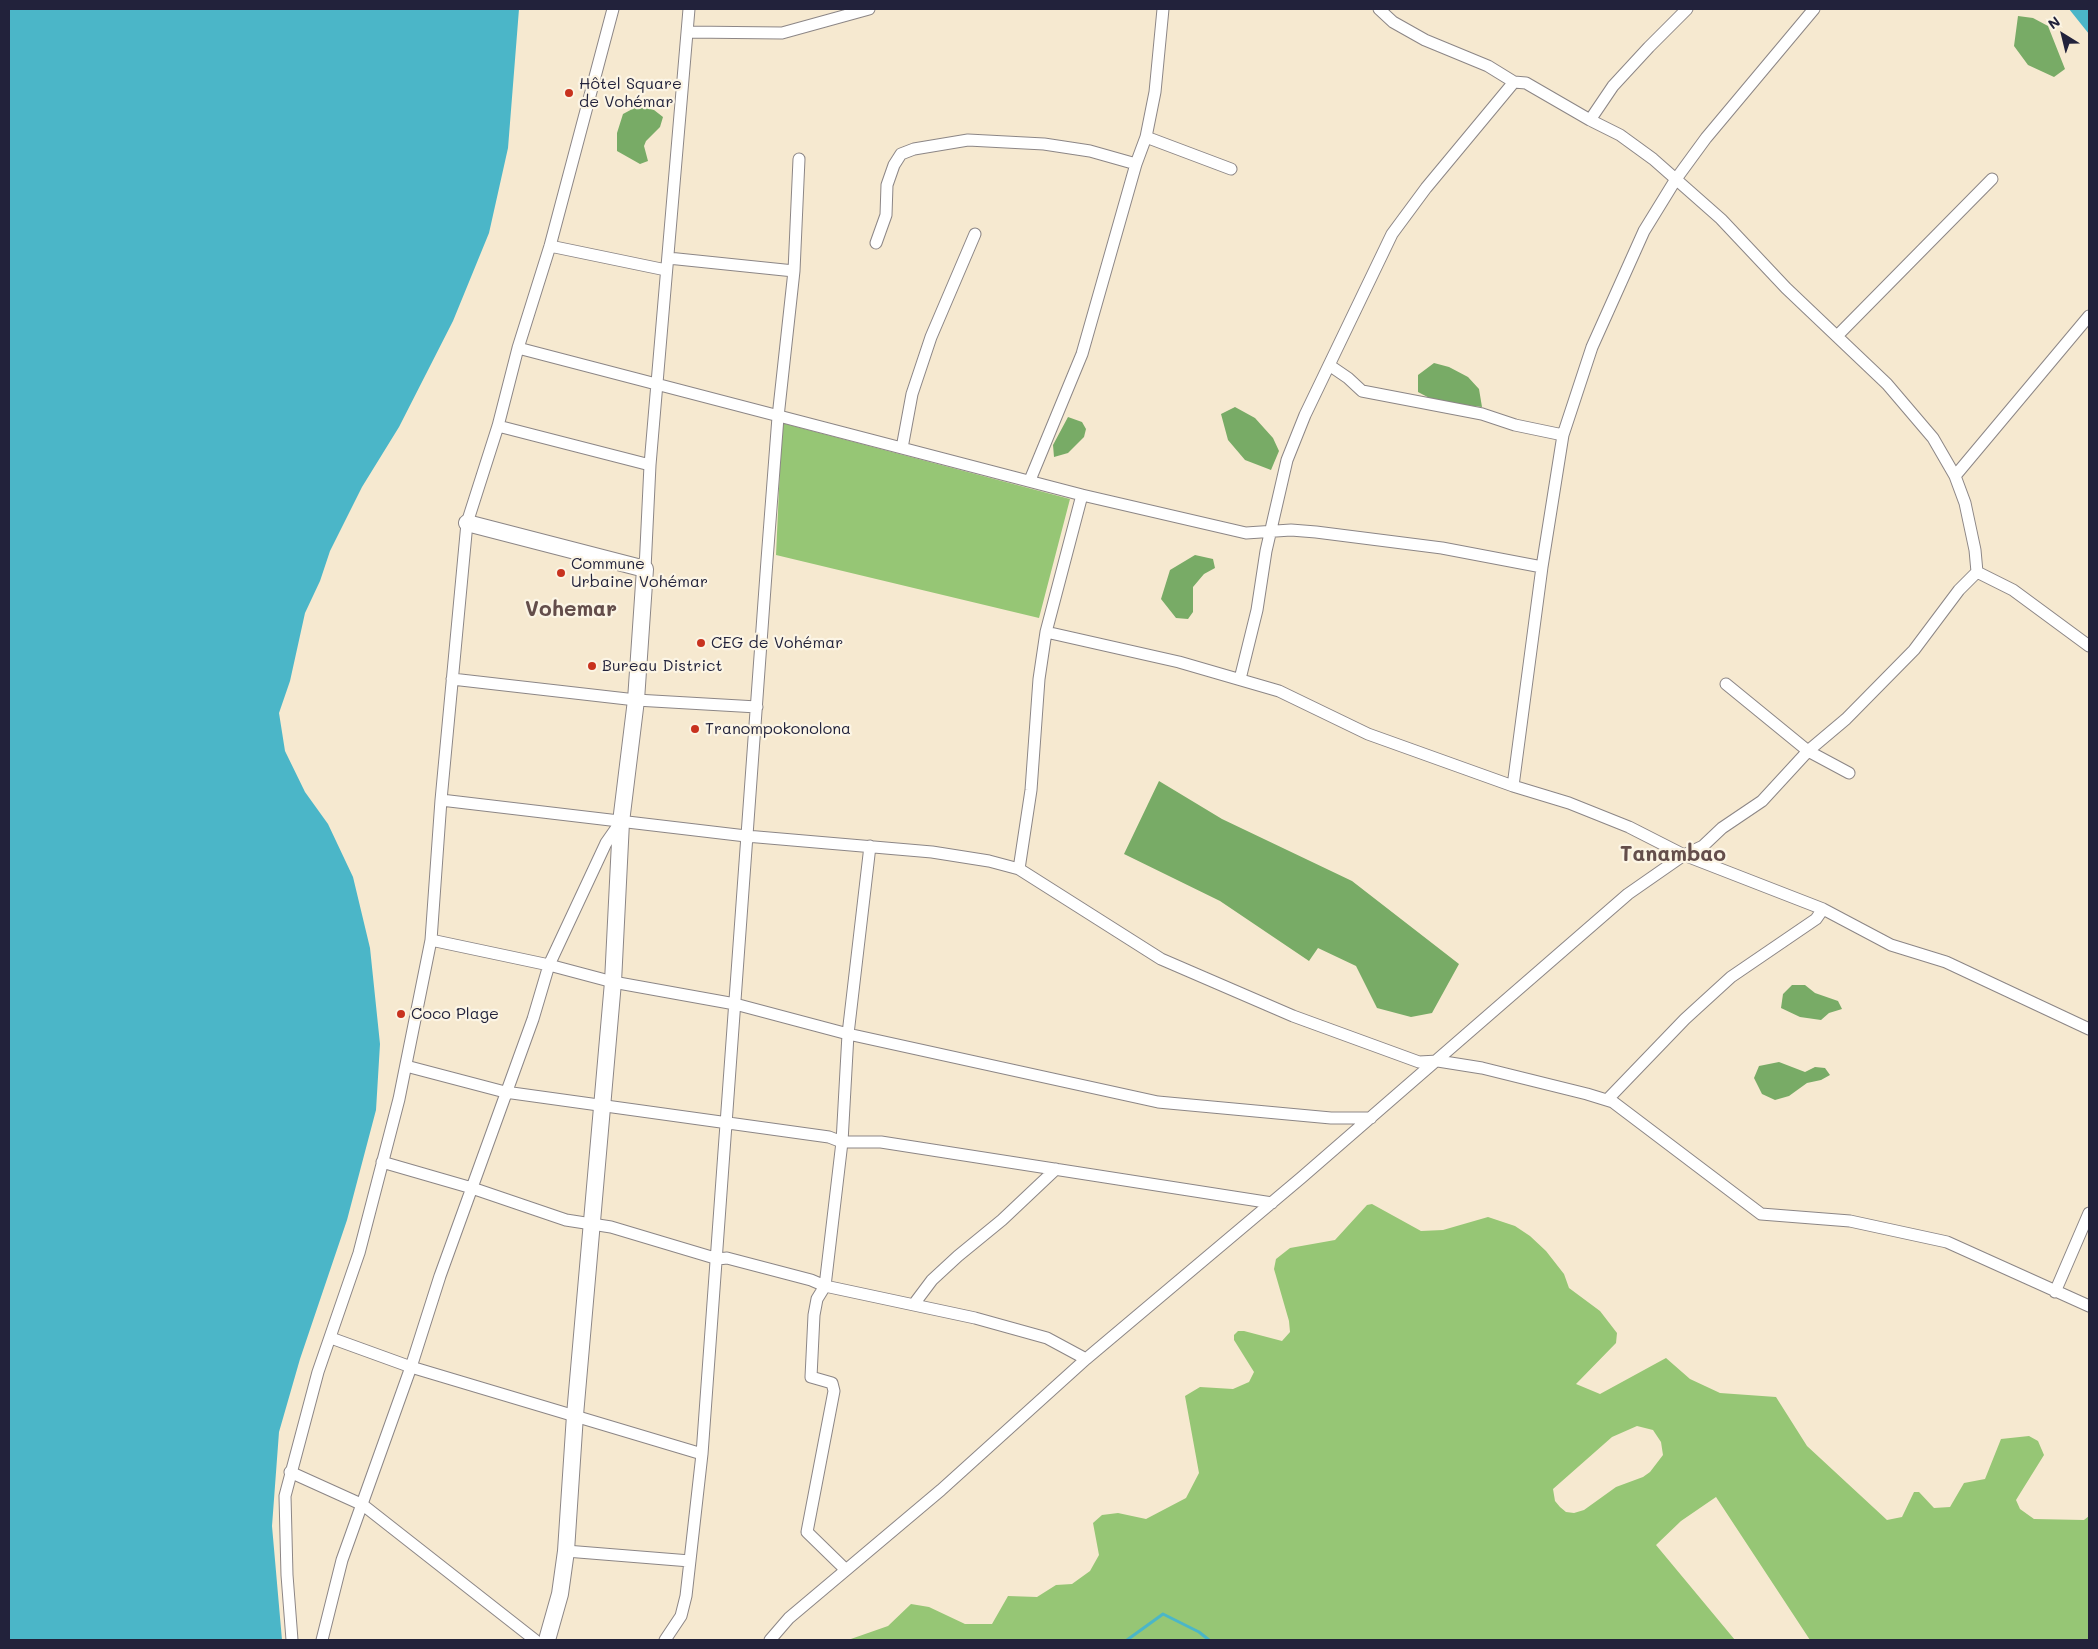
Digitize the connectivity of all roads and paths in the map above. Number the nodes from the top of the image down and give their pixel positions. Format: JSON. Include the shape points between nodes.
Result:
{"nodes":[{"id":1,"x":613,"y":9,"type":"edge"},
{"id":2,"x":689,"y":9,"type":"edge"},
{"id":3,"x":869,"y":9,"type":"edge"},
{"id":4,"x":1163,"y":9,"type":"edge"},
{"id":5,"x":1379,"y":9,"type":"edge"},
{"id":6,"x":1688,"y":9,"type":"edge"},
{"id":7,"x":1814,"y":9,"type":"edge"},
{"id":8,"x":687,"y":32,"type":"junction"},
{"id":9,"x":1514,"y":82,"type":"junction"},
{"id":10,"x":1590,"y":120,"type":"junction"},
{"id":11,"x":1146,"y":137,"type":"junction"},
{"id":12,"x":799,"y":159,"type":"dead end"},
{"id":13,"x":1136,"y":164,"type":"junction"},
{"id":14,"x":1231,"y":169,"type":"dead end"},
{"id":15,"x":1676,"y":179,"type":"junction"},
{"id":16,"x":1992,"y":179,"type":"dead end"},
{"id":17,"x":975,"y":234,"type":"dead end"},
{"id":18,"x":876,"y":243,"type":"dead end"},
{"id":19,"x":550,"y":246,"type":"junction"},
{"id":20,"x":667,"y":264,"type":"junction"},
{"id":21,"x":794,"y":271,"type":"junction"},
{"id":22,"x":2089,"y":316,"type":"edge"},
{"id":23,"x":1838,"y":336,"type":"junction"},
{"id":24,"x":518,"y":348,"type":"junction"},
{"id":25,"x":1329,"y":365,"type":"junction"},
{"id":26,"x":656,"y":384,"type":"junction"},
{"id":27,"x":778,"y":417,"type":"junction"},
{"id":28,"x":498,"y":426,"type":"junction"},
{"id":29,"x":1563,"y":435,"type":"junction"},
{"id":30,"x":902,"y":448,"type":"junction"},
{"id":31,"x":650,"y":465,"type":"junction"},
{"id":32,"x":1954,"y":476,"type":"junction"},
{"id":33,"x":1030,"y":480,"type":"junction"},
{"id":34,"x":1082,"y":494,"type":"junction"},
{"id":35,"x":467,"y":523,"type":"junction"},
{"id":36,"x":1271,"y":532,"type":"junction"},
{"id":37,"x":1542,"y":567,"type":"junction"},
{"id":38,"x":645,"y":569,"type":"junction"},
{"id":39,"x":1977,"y":572,"type":"junction"},
{"id":40,"x":1046,"y":632,"type":"junction"},
{"id":41,"x":2089,"y":646,"type":"edge"},
{"id":42,"x":452,"y":679,"type":"junction"},
{"id":43,"x":1240,"y":679,"type":"junction"},
{"id":44,"x":1726,"y":684,"type":"dead end"},
{"id":45,"x":636,"y":700,"type":"junction"},
{"id":46,"x":757,"y":707,"type":"junction"},
{"id":47,"x":1808,"y":751,"type":"junction"},
{"id":48,"x":1849,"y":773,"type":"dead end"},
{"id":49,"x":1513,"y":786,"type":"junction"},
{"id":50,"x":441,"y":800,"type":"junction"},
{"id":51,"x":622,"y":822,"type":"junction"},
{"id":52,"x":746,"y":836,"type":"junction"},
{"id":53,"x":870,"y":846,"type":"junction"},
{"id":54,"x":1684,"y":855,"type":"junction"},
{"id":55,"x":1019,"y":870,"type":"junction"},
{"id":56,"x":1823,"y":909,"type":"junction"},
{"id":57,"x":431,"y":940,"type":"junction"},
{"id":58,"x":549,"y":965,"type":"junction"},
{"id":59,"x":613,"y":982,"type":"junction"},
{"id":60,"x":735,"y":1004,"type":"junction"},
{"id":61,"x":2089,"y":1029,"type":"edge"},
{"id":62,"x":848,"y":1034,"type":"junction"},
{"id":63,"x":1438,"y":1061,"type":"junction"},
{"id":64,"x":406,"y":1066,"type":"junction"},
{"id":65,"x":505,"y":1092,"type":"junction"},
{"id":66,"x":1608,"y":1100,"type":"junction"},
{"id":67,"x":601,"y":1104,"type":"junction"},
{"id":68,"x":1371,"y":1118,"type":"junction"},
{"id":69,"x":727,"y":1124,"type":"junction"},
{"id":70,"x":842,"y":1142,"type":"junction"},
{"id":71,"x":382,"y":1162,"type":"junction"},
{"id":72,"x":1056,"y":1169,"type":"junction"},
{"id":73,"x":472,"y":1188,"type":"junction"},
{"id":74,"x":1272,"y":1203,"type":"junction"},
{"id":75,"x":2089,"y":1213,"type":"edge"},
{"id":76,"x":591,"y":1224,"type":"junction"},
{"id":77,"x":718,"y":1259,"type":"junction"},
{"id":78,"x":825,"y":1286,"type":"junction"},
{"id":79,"x":2055,"y":1292,"type":"junction"},
{"id":80,"x":914,"y":1304,"type":"junction"},
{"id":81,"x":2089,"y":1306,"type":"edge"},
{"id":82,"x":331,"y":1338,"type":"junction"},
{"id":83,"x":1086,"y":1359,"type":"junction"},
{"id":84,"x":411,"y":1367,"type":"junction"},
{"id":85,"x":575,"y":1415,"type":"junction"},
{"id":86,"x":702,"y":1454,"type":"junction"},
{"id":87,"x":290,"y":1472,"type":"junction"},
{"id":88,"x":363,"y":1505,"type":"junction"},
{"id":89,"x":566,"y":1551,"type":"junction"},
{"id":90,"x":690,"y":1561,"type":"junction"},
{"id":91,"x":846,"y":1570,"type":"junction"},
{"id":92,"x":292,"y":1640,"type":"edge"},
{"id":93,"x":322,"y":1640,"type":"edge"},
{"id":94,"x":535,"y":1640,"type":"edge"},
{"id":95,"x":547,"y":1640,"type":"edge"},
{"id":96,"x":665,"y":1640,"type":"edge"},
{"id":97,"x":770,"y":1640,"type":"edge"}],
"edges":[{"from":1,"to":19,"type":"street"},
{"from":2,"to":8,"type":"street"},
{"from":3,"to":8,"type":"street","via":[[782,33]]},
{"from":4,"to":11,"type":"street","via":[[1155,92]]},
{"from":5,"to":9,"type":"street","via":[[1393,22],[1425,40],[1488,66]]},
{"from":6,"to":10,"type":"street","via":[[1613,86]]},
{"from":7,"to":15,"type":"street","via":[[1706,138]]},
{"from":8,"to":20,"type":"street"},
{"from":9,"to":10,"type":"street","via":[[1526,83]]},
{"from":9,"to":25,"type":"street","via":[[1392,234]]},
{"from":10,"to":15,"type":"street","via":[[1620,135]]},
{"from":11,"to":13,"type":"street"},
{"from":11,"to":14,"type":"street"},
{"from":12,"to":21,"type":"street"},
{"from":13,"to":18,"type":"street","via":[[1084,150],[1044,144],[968,140],[914,149],[900,154],[894,165],[887,185],[886,215]]},
{"from":13,"to":33,"type":"street","via":[[1082,354]]},
{"from":15,"to":23,"type":"street","via":[[1721,219],[1786,288]]},
{"from":15,"to":29,"type":"street","via":[[1644,231],[1592,347]]},
{"from":16,"to":23,"type":"street"},
{"from":17,"to":30,"type":"street","via":[[931,337],[912,394]]},
{"from":19,"to":20,"type":"street"},
{"from":19,"to":24,"type":"street"},
{"from":20,"to":21,"type":"street"},
{"from":20,"to":26,"type":"street"},
{"from":21,"to":27,"type":"street"},
{"from":22,"to":32,"type":"street"},
{"from":23,"to":32,"type":"street","via":[[1887,384],[1934,438]]},
{"from":24,"to":26,"type":"street"},
{"from":24,"to":28,"type":"street"},
{"from":25,"to":29,"type":"street","via":[[1362,391],[1482,414]]},
{"from":25,"to":36,"type":"street","via":[[1287,460]]},
{"from":26,"to":27,"type":"street"},
{"from":26,"to":31,"type":"street"},
{"from":27,"to":30,"type":"street"},
{"from":27,"to":46,"type":"street"},
{"from":28,"to":31,"type":"street"},
{"from":28,"to":35,"type":"street"},
{"from":29,"to":37,"type":"street"},
{"from":30,"to":33,"type":"street"},
{"from":31,"to":38,"type":"street"},
{"from":32,"to":39,"type":"street","via":[[1965,503],[1976,550]]},
{"from":33,"to":34,"type":"street"},
{"from":34,"to":36,"type":"street","via":[[1246,533]]},
{"from":34,"to":40,"type":"street"},
{"from":35,"to":38,"type":"street"},
{"from":35,"to":42,"type":"street"},
{"from":36,"to":37,"type":"street","via":[[1316,532],[1423,546]]},
{"from":36,"to":43,"type":"street"},
{"from":37,"to":49,"type":"street"},
{"from":38,"to":45,"type":"street"},
{"from":39,"to":41,"type":"street","via":[[2013,590]]},
{"from":39,"to":47,"type":"street","via":[[1959,590],[1914,650],[1846,719]]},
{"from":40,"to":43,"type":"street"},
{"from":40,"to":55,"type":"street","via":[[1039,679],[1031,790]]},
{"from":42,"to":45,"type":"street"},
{"from":42,"to":50,"type":"street"},
{"from":43,"to":49,"type":"street","via":[[1279,692],[1368,734]]},
{"from":44,"to":47,"type":"street"},
{"from":45,"to":46,"type":"street"},
{"from":45,"to":51,"type":"street"},
{"from":46,"to":52,"type":"street"},
{"from":47,"to":48,"type":"street"},
{"from":47,"to":54,"type":"street","via":[[1762,801],[1722,828],[1703,846]]},
{"from":49,"to":54,"type":"street","via":[[1569,803],[1629,827]]},
{"from":50,"to":51,"type":"street"},
{"from":50,"to":57,"type":"street"},
{"from":51,"to":52,"type":"street"},
{"from":51,"to":58,"type":"street","via":[[606,843]]},
{"from":51,"to":59,"type":"street"},
{"from":52,"to":53,"type":"street"},
{"from":52,"to":60,"type":"street"},
{"from":53,"to":55,"type":"street","via":[[989,861]]},
{"from":53,"to":62,"type":"street"},
{"from":54,"to":56,"type":"street"},
{"from":54,"to":63,"type":"street","via":[[1628,894]]},
{"from":55,"to":63,"type":"street","via":[[1161,959],[1293,1016],[1419,1062]]},
{"from":56,"to":61,"type":"street","via":[[1891,945],[1946,962]]},
{"from":56,"to":66,"type":"street","via":[[1816,919],[1731,977],[1685,1019]]},
{"from":57,"to":58,"type":"street"},
{"from":57,"to":64,"type":"street"},
{"from":58,"to":59,"type":"street"},
{"from":58,"to":65,"type":"street","via":[[533,1019]]},
{"from":59,"to":60,"type":"street"},
{"from":59,"to":67,"type":"street"},
{"from":60,"to":62,"type":"street"},
{"from":60,"to":69,"type":"street"},
{"from":62,"to":68,"type":"street","via":[[1158,1102],[1331,1118]]},
{"from":62,"to":70,"type":"street"},
{"from":63,"to":66,"type":"street","via":[[1482,1068]]},
{"from":63,"to":68,"type":"street"},
{"from":64,"to":65,"type":"street"},
{"from":64,"to":71,"type":"street"},
{"from":65,"to":67,"type":"street"},
{"from":65,"to":73,"type":"street"},
{"from":66,"to":79,"type":"street","via":[[1761,1214],[1850,1220],[1947,1242]]},
{"from":67,"to":69,"type":"street"},
{"from":67,"to":76,"type":"street"},
{"from":68,"to":74,"type":"street"},
{"from":69,"to":70,"type":"street","via":[[829,1137]]},
{"from":69,"to":77,"type":"street"},
{"from":70,"to":72,"type":"street","via":[[881,1142]]},
{"from":70,"to":78,"type":"street"},
{"from":71,"to":73,"type":"street"},
{"from":71,"to":82,"type":"street","via":[[359,1253]]},
{"from":72,"to":74,"type":"street"},
{"from":72,"to":80,"type":"street","via":[[932,1280]]},
{"from":73,"to":76,"type":"street","via":[[566,1220]]},
{"from":73,"to":84,"type":"street"},
{"from":74,"to":83,"type":"street"},
{"from":75,"to":79,"type":"street"},
{"from":76,"to":77,"type":"street"},
{"from":76,"to":85,"type":"street"},
{"from":77,"to":78,"type":"street","via":[[737,1260]]},
{"from":77,"to":86,"type":"street"},
{"from":78,"to":80,"type":"street"},
{"from":78,"to":91,"type":"street","via":[[817,1299],[814,1315],[811,1377],[832,1383],[834,1392],[806,1532]]},
{"from":79,"to":81,"type":"street"},
{"from":80,"to":83,"type":"street","via":[[1047,1338]]},
{"from":82,"to":84,"type":"street"},
{"from":82,"to":87,"type":"street"},
{"from":83,"to":91,"type":"street","via":[[941,1490]]},
{"from":84,"to":85,"type":"street"},
{"from":84,"to":88,"type":"street"},
{"from":85,"to":86,"type":"street"},
{"from":85,"to":89,"type":"street"},
{"from":86,"to":90,"type":"street"},
{"from":87,"to":88,"type":"street"},
{"from":87,"to":92,"type":"street","via":[[285,1496]]},
{"from":88,"to":93,"type":"street","via":[[342,1560]]},
{"from":88,"to":94,"type":"street"},
{"from":89,"to":90,"type":"street"},
{"from":89,"to":95,"type":"street","via":[[560,1594]]},
{"from":90,"to":96,"type":"street","via":[[681,1616]]},
{"from":91,"to":97,"type":"street","via":[[789,1618]]}]}
